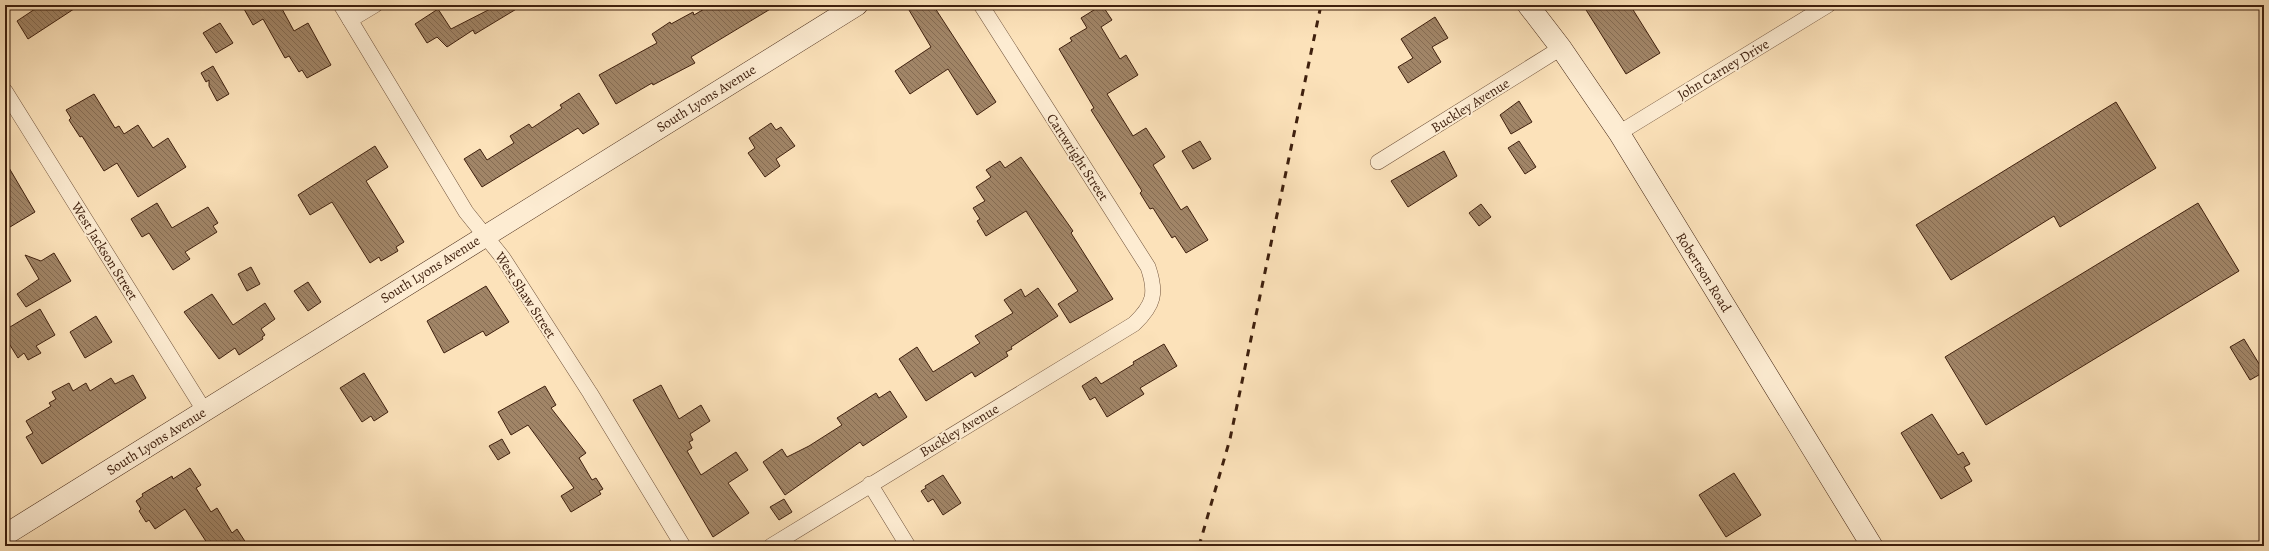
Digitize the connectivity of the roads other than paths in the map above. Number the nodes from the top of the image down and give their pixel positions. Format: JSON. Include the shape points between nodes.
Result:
{"nodes":[{"id":1,"x":341,"y":5,"type":"edge"},
{"id":2,"x":375,"y":5,"type":"edge"},
{"id":3,"x":857,"y":5,"type":"edge"},
{"id":4,"x":981,"y":5,"type":"edge"},
{"id":5,"x":1528,"y":5,"type":"edge"},
{"id":6,"x":1828,"y":5,"type":"edge"},
{"id":7,"x":350,"y":20,"type":"junction"},
{"id":8,"x":1561,"y":48,"type":"junction"},
{"id":9,"x":5,"y":91,"type":"edge"},
{"id":10,"x":1619,"y":133,"type":"junction"},
{"id":11,"x":1378,"y":162,"type":"dead end"},
{"id":12,"x":485,"y":235,"type":"junction"},
{"id":13,"x":1145,"y":314,"type":"joint"},
{"id":14,"x":204,"y":410,"type":"junction"},
{"id":15,"x":870,"y":484,"type":"junction"},
{"id":16,"x":5,"y":534,"type":"edge"},
{"id":17,"x":683,"y":546,"type":"edge"},
{"id":18,"x":771,"y":546,"type":"edge"},
{"id":19,"x":908,"y":546,"type":"edge"},
{"id":20,"x":1872,"y":546,"type":"edge"}],
"edges":[{"from":1,"to":7,"type":"street","name":"West Shaw Street"},
{"from":2,"to":7,"type":"street"},
{"from":3,"to":12,"type":"street","name":"South Lyons Avenue"},
{"from":4,"to":13,"type":"street","name":"Cartwright Street","via":[[1148,268],[1153,283],[1153,299]]},
{"from":5,"to":8,"type":"street","name":"Robertson Road"},
{"from":6,"to":10,"type":"street","name":"John Carney Drive"},
{"from":7,"to":12,"type":"street","name":"West Shaw Street","via":[[466,212]]},
{"from":8,"to":10,"type":"street","name":"Robertson Road"},
{"from":8,"to":11,"type":"street","name":"Buckley Avenue"},
{"from":9,"to":14,"type":"street","name":"West Jackson Street"},
{"from":10,"to":20,"type":"street","name":"Robertson Road"},
{"from":12,"to":14,"type":"street","name":"South Lyons Avenue"},
{"from":12,"to":17,"type":"street","name":"West Shaw Street","via":[[503,258],[590,393]]},
{"from":13,"to":15,"type":"street","name":"Buckley Avenue","via":[[1134,324]]},
{"from":14,"to":16,"type":"street","name":"South Lyons Avenue"},
{"from":15,"to":18,"type":"street","name":"Buckley Avenue"},
{"from":15,"to":19,"type":"street"}]}
